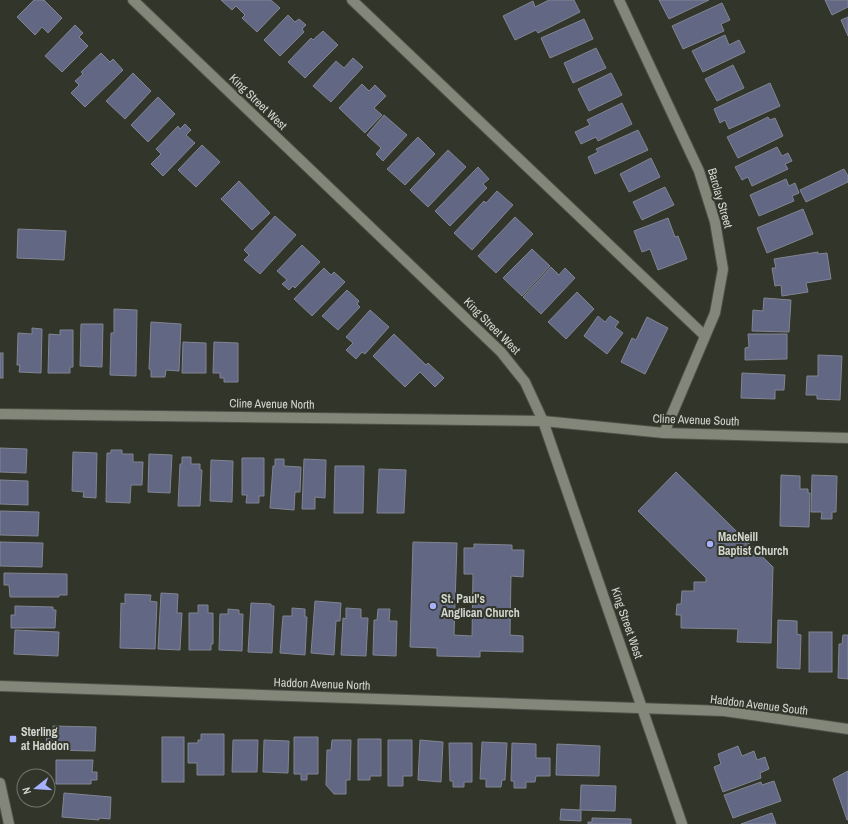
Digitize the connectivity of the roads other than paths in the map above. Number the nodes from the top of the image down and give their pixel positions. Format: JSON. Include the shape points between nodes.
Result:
{"nodes":[{"id":1,"x":133,"y":0,"type":"edge"},
{"id":2,"x":352,"y":0,"type":"edge"},
{"id":3,"x":619,"y":0,"type":"edge"},
{"id":4,"x":705,"y":336,"type":"junction"},
{"id":5,"x":0,"y":414,"type":"edge"},
{"id":6,"x":543,"y":421,"type":"junction"},
{"id":7,"x":664,"y":433,"type":"junction"},
{"id":8,"x":848,"y":438,"type":"edge"},
{"id":9,"x":0,"y":686,"type":"edge"},
{"id":10,"x":642,"y":708,"type":"junction"},
{"id":11,"x":848,"y":730,"type":"edge"},
{"id":12,"x":0,"y":782,"type":"edge"},
{"id":13,"x":9,"y":824,"type":"edge"},
{"id":14,"x":682,"y":824,"type":"edge"}],
"edges":[{"from":1,"to":6,"type":"street","name":"King Street West","via":[[501,352],[525,382]]},
{"from":2,"to":4,"type":"street"},
{"from":3,"to":4,"type":"street","name":"Barclay Street","via":[[699,171],[715,222],[723,269],[715,313]]},
{"from":4,"to":7,"type":"street","name":"Barclay Street"},
{"from":5,"to":6,"type":"street","name":"Cline Avenue North"},
{"from":6,"to":7,"type":"street","name":"Cline Avenue South"},
{"from":6,"to":10,"type":"street","name":"King Street West"},
{"from":7,"to":8,"type":"street","name":"Cline Avenue South"},
{"from":9,"to":10,"type":"street","name":"Haddon Avenue North"},
{"from":10,"to":11,"type":"street","name":"Haddon Avenue South","via":[[724,711]]},
{"from":10,"to":14,"type":"street","name":"King Street West"},
{"from":12,"to":13,"type":"street"}]}
